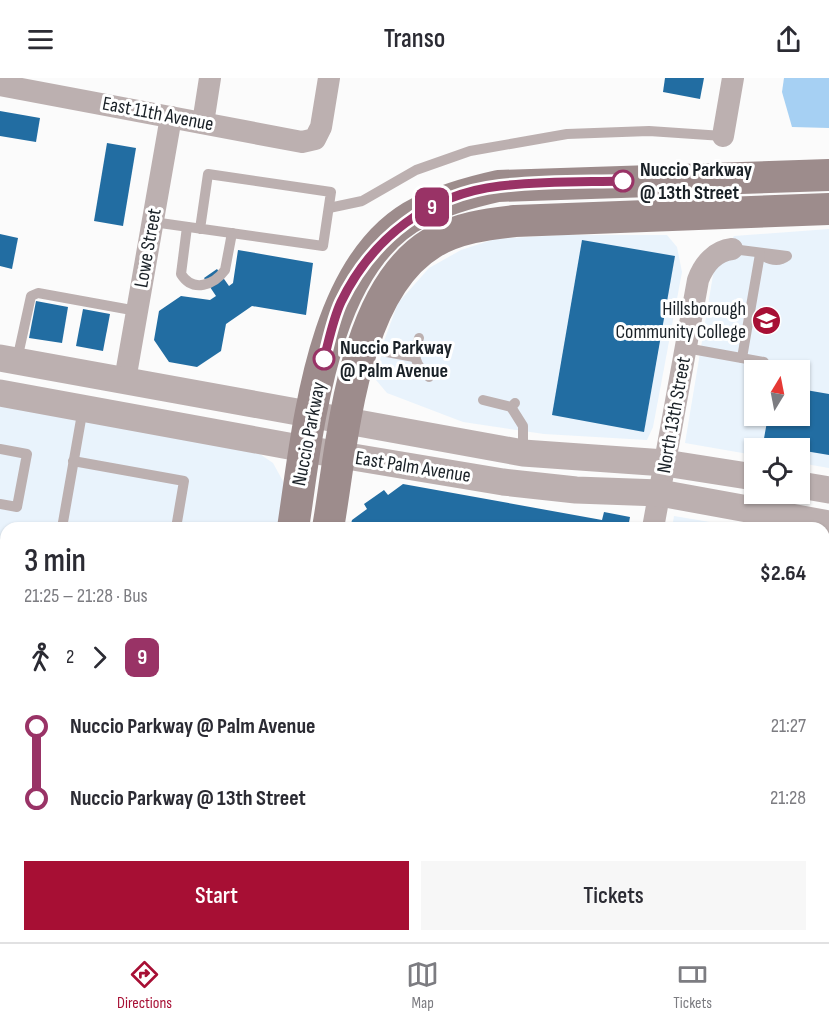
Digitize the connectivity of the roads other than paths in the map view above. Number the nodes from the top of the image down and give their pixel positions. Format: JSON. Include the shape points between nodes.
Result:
{"nodes":[{"id":1,"x":210,"y":78,"type":"edge"},
{"id":2,"x":329,"y":78,"type":"edge"},
{"id":3,"x":733,"y":78,"type":"edge"},
{"id":4,"x":0,"y":86,"type":"edge"},
{"id":5,"x":171,"y":117,"type":"junction"},
{"id":6,"x":203,"y":123,"type":"junction"},
{"id":7,"x":723,"y":136,"type":"joint"},
{"id":8,"x":829,"y":175,"type":"edge"},
{"id":9,"x":329,"y":208,"type":"junction"},
{"id":10,"x":829,"y":209,"type":"edge"},
{"id":11,"x":153,"y":222,"type":"junction"},
{"id":12,"x":187,"y":227,"type":"junction"},
{"id":13,"x":200,"y":229,"type":"junction"},
{"id":14,"x":232,"y":233,"type":"junction"},
{"id":15,"x":732,"y":249,"type":"joint"},
{"id":16,"x":137,"y":311,"type":"junction"},
{"id":17,"x":419,"y":338,"type":"dead end"},
{"id":18,"x":362,"y":348,"type":"junction"},
{"id":19,"x":686,"y":348,"type":"junction"},
{"id":20,"x":414,"y":357,"type":"junction"},
{"id":21,"x":742,"y":358,"type":"junction"},
{"id":22,"x":8,"y":359,"type":"edge"},
{"id":23,"x":753,"y":360,"type":"edge"},
{"id":24,"x":429,"y":377,"type":"dead end"},
{"id":25,"x":125,"y":380,"type":"junction"},
{"id":26,"x":0,"y":393,"type":"edge"},
{"id":27,"x":483,"y":400,"type":"dead end"},
{"id":28,"x":83,"y":408,"type":"junction"},
{"id":29,"x":310,"y":415,"type":"junction"},
{"id":30,"x":346,"y":421,"type":"junction"},
{"id":31,"x":0,"y":449,"type":"edge"},
{"id":32,"x":305,"y":449,"type":"junction"},
{"id":33,"x":523,"y":453,"type":"junction"},
{"id":34,"x":341,"y":455,"type":"junction"},
{"id":35,"x":74,"y":461,"type":"junction"},
{"id":36,"x":665,"y":463,"type":"junction"},
{"id":37,"x":744,"y":475,"type":"edge"},
{"id":38,"x":810,"y":487,"type":"edge"},
{"id":39,"x":829,"y":490,"type":"edge"},
{"id":40,"x":660,"y":493,"type":"junction"},
{"id":41,"x":0,"y":504,"type":"edge"},
{"id":42,"x":63,"y":522,"type":"edge"},
{"id":43,"x":177,"y":522,"type":"edge"},
{"id":44,"x":294,"y":522,"type":"edge"},
{"id":45,"x":329,"y":522,"type":"edge"},
{"id":46,"x":654,"y":522,"type":"edge"},
{"id":47,"x":818,"y":522,"type":"edge"}],
"edges":[{"from":1,"to":6,"type":"street"},
{"from":2,"to":6,"type":"street","name":"East 11th Avenue","via":[[321,127],[315,139],[302,142]]},
{"from":3,"to":7,"type":"street"},
{"from":4,"to":5,"type":"street","name":"East 11th Avenue"},
{"from":5,"to":6,"type":"street","name":"East 11th Avenue"},
{"from":5,"to":11,"type":"street","name":"Lowe Street"},
{"from":7,"to":9,"type":"lane","via":[[649,131],[567,134],[470,151],[416,170],[362,201]]},
{"from":8,"to":29,"type":"main road","name":"Nuccio Parkway","via":[[498,186],[418,212],[386,237],[340,303]]},
{"from":9,"to":13,"type":"lane","via":[[331,192],[208,174]]},
{"from":9,"to":14,"type":"lane","via":[[323,246]]},
{"from":10,"to":18,"type":"main road","name":"Nuccio Parkway","via":[[515,220],[476,225],[432,243],[402,268],[381,301]]},
{"from":11,"to":12,"type":"lane"},
{"from":11,"to":16,"type":"street","name":"Lowe Street"},
{"from":12,"to":13,"type":"lane"},
{"from":12,"to":14,"type":"lane","via":[[181,274],[195,286],[206,285],[225,270]]},
{"from":13,"to":14,"type":"lane"},
{"from":15,"to":19,"type":"street","name":"North 13th Street","via":[[717,254],[701,273]]},
{"from":15,"to":21,"type":"lane","via":[[760,254]]},
{"from":16,"to":22,"type":"lane","via":[[38,293],[31,296]]},
{"from":16,"to":25,"type":"street","name":"Lowe Street"},
{"from":17,"to":20,"type":"lane"},
{"from":18,"to":20,"type":"lane"},
{"from":18,"to":30,"type":"main road","name":"Nuccio Parkway"},
{"from":19,"to":21,"type":"lane"},
{"from":19,"to":36,"type":"street","name":"North 13th Street"},
{"from":20,"to":24,"type":"lane"},
{"from":21,"to":23,"type":"lane"},
{"from":22,"to":25,"type":"street","name":"East Palm Avenue"},
{"from":25,"to":29,"type":"street","name":"East Palm Avenue"},
{"from":26,"to":28,"type":"street","name":"East Palm Avenue"},
{"from":27,"to":33,"type":"lane","via":[[513,405],[523,426]]},
{"from":28,"to":32,"type":"street","name":"East Palm Avenue"},
{"from":28,"to":35,"type":"lane"},
{"from":29,"to":30,"type":"street","name":"East Palm Avenue"},
{"from":29,"to":32,"type":"main road","name":"Nuccio Parkway"},
{"from":30,"to":33,"type":"street","name":"East Palm Avenue"},
{"from":30,"to":34,"type":"main road","name":"Nuccio Parkway"},
{"from":31,"to":41,"type":"lane","via":[[27,454],[17,507]]},
{"from":32,"to":34,"type":"street","name":"East Palm Avenue"},
{"from":32,"to":44,"type":"main road","name":"Nuccio Parkway"},
{"from":33,"to":36,"type":"street","name":"East Palm Avenue"},
{"from":34,"to":40,"type":"street","name":"East Palm Avenue","via":[[513,483]]},
{"from":34,"to":45,"type":"main road","name":"Nuccio Parkway"},
{"from":35,"to":42,"type":"lane"},
{"from":35,"to":43,"type":"lane","via":[[184,481]]},
{"from":36,"to":37,"type":"street","name":"East Palm Avenue"},
{"from":36,"to":40,"type":"street","name":"North 13th Street"},
{"from":38,"to":39,"type":"street"},
{"from":40,"to":46,"type":"street","name":"North 13th Street"},
{"from":40,"to":47,"type":"street","name":"East Palm Avenue"}]}
